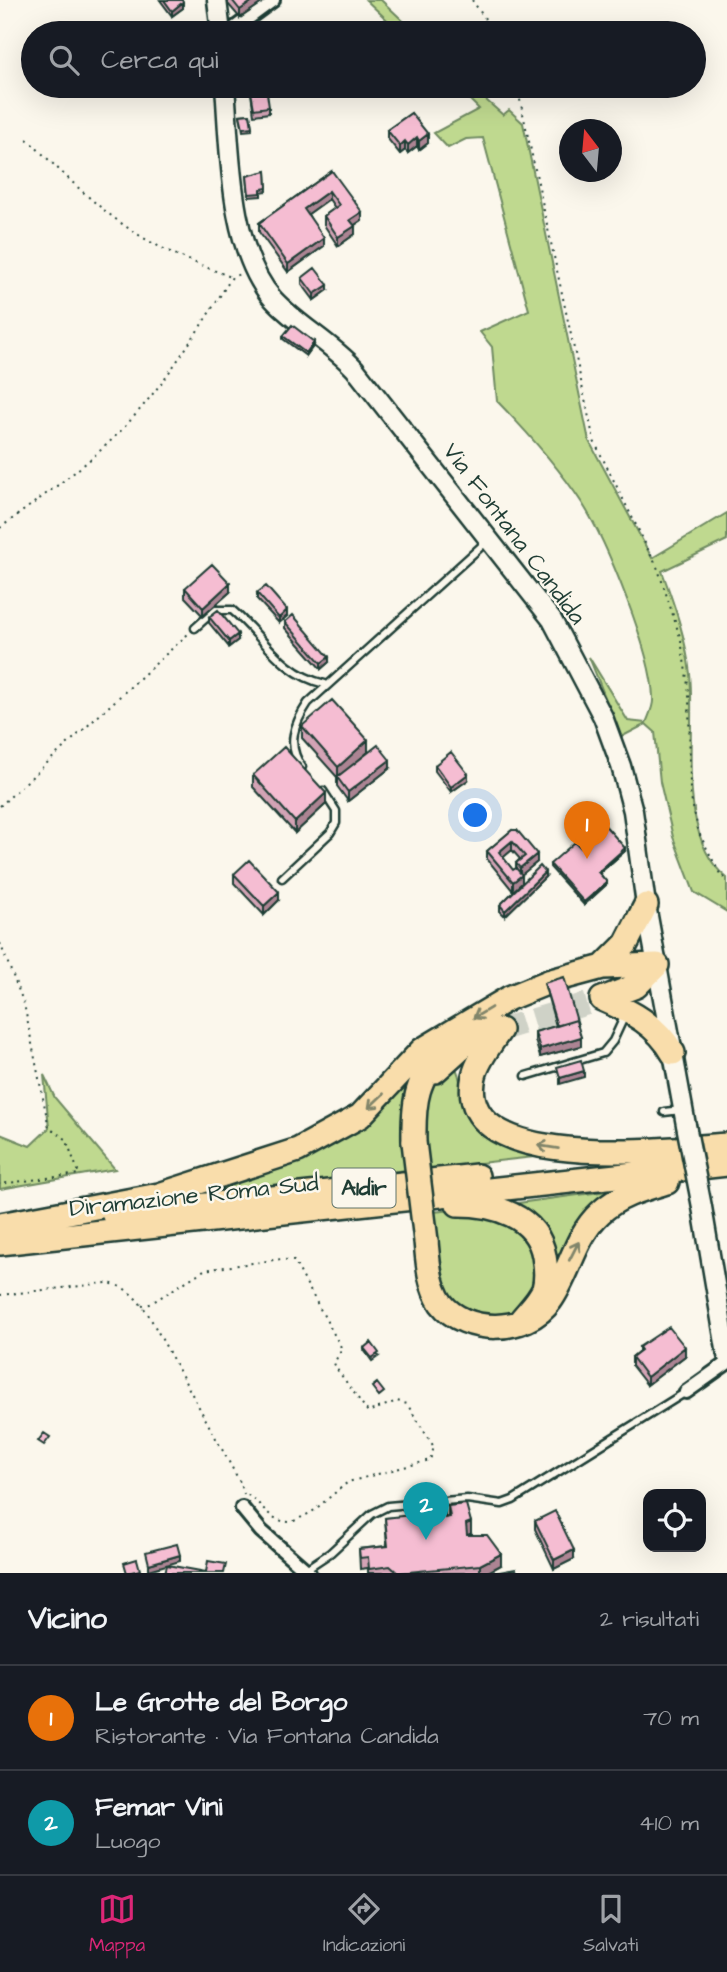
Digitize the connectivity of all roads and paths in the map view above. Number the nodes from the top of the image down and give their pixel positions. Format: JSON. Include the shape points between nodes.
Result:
{"nodes":[{"id":1,"x":217,"y":0,"type":"edge"},
{"id":2,"x":273,"y":0,"type":"edge"},
{"id":3,"x":472,"y":0,"type":"edge"},
{"id":4,"x":219,"y":21,"type":"edge"},
{"id":5,"x":244,"y":21,"type":"edge"},
{"id":6,"x":487,"y":21,"type":"edge"},
{"id":7,"x":226,"y":98,"type":"edge"},
{"id":8,"x":520,"y":98,"type":"edge"},
{"id":9,"x":27,"y":139,"type":"dead end"},
{"id":10,"x":254,"y":268,"type":"junction"},
{"id":11,"x":232,"y":277,"type":"junction"},
{"id":12,"x":0,"y":528,"type":"edge"},
{"id":13,"x":491,"y":538,"type":"junction"},
{"id":14,"x":195,"y":628,"type":"joint"},
{"id":15,"x":325,"y":684,"type":"junction"},
{"id":16,"x":308,"y":774,"type":"edge"},
{"id":17,"x":315,"y":783,"type":"edge"},
{"id":18,"x":0,"y":806,"type":"edge"},
{"id":19,"x":282,"y":878,"type":"dead end"},
{"id":20,"x":727,"y":880,"type":"edge"},
{"id":21,"x":646,"y":905,"type":"junction"},
{"id":22,"x":0,"y":943,"type":"edge"},
{"id":23,"x":657,"y":965,"type":"junction"},
{"id":24,"x":603,"y":967,"type":"junction"},
{"id":25,"x":627,"y":1010,"type":"junction"},
{"id":26,"x":448,"y":1034,"type":"junction"},
{"id":27,"x":673,"y":1053,"type":"junction"},
{"id":28,"x":526,"y":1076,"type":"dead end"},
{"id":29,"x":415,"y":1095,"type":"junction"},
{"id":30,"x":664,"y":1112,"type":"dead end"},
{"id":31,"x":685,"y":1118,"type":"junction"},
{"id":32,"x":725,"y":1156,"type":"edge"},
{"id":33,"x":0,"y":1184,"type":"edge"},
{"id":34,"x":221,"y":1220,"type":"junction"},
{"id":35,"x":0,"y":1226,"type":"edge"},
{"id":36,"x":0,"y":1243,"type":"edge"},
{"id":37,"x":0,"y":1294,"type":"edge"},
{"id":38,"x":142,"y":1306,"type":"junction"},
{"id":39,"x":521,"y":1320,"type":"junction"},
{"id":40,"x":727,"y":1355,"type":"edge"},
{"id":41,"x":727,"y":1363,"type":"edge"},
{"id":42,"x":686,"y":1392,"type":"joint"},
{"id":43,"x":244,"y":1493,"type":"junction"},
{"id":44,"x":242,"y":1508,"type":"joint"},
{"id":45,"x":308,"y":1571,"type":"edge"}],
"edges":[{"from":1,"to":4,"type":"main road"},
{"from":2,"to":5,"type":"street"},
{"from":3,"to":6,"type":"path"},
{"from":7,"to":10,"type":"main road","name":"Via Fontana Candida","via":[[237,200]]},
{"from":8,"to":20,"type":"path","via":[[594,441],[658,569],[681,640],[689,692],[690,793],[699,833],[719,874]]},
{"from":9,"to":11,"type":"path","via":[[127,227],[167,251]]},
{"from":10,"to":11,"type":"path"},
{"from":10,"to":13,"type":"main road","name":"Via Fontana Candida","via":[[280,305],[355,369]]},
{"from":11,"to":12,"type":"path","via":[[159,387],[127,424]]},
{"from":13,"to":15,"type":"lane"},
{"from":13,"to":21,"type":"main road","name":"Via Fontana Candida","via":[[552,620],[603,717],[631,801]]},
{"from":14,"to":15,"type":"lane","via":[[215,610],[232,610],[288,668]]},
{"from":14,"to":18,"type":"path"},
{"from":15,"to":16,"type":"lane","via":[[294,729],[295,756]]},
{"from":17,"to":19,"type":"lane","via":[[333,804],[336,823]]},
{"from":21,"to":23,"type":"main road","name":"Via Fontana Candida"},
{"from":21,"to":24,"type":"highway","via":[[626,944]]},
{"from":22,"to":33,"type":"path","via":[[24,1004],[49,1128],[66,1139],[79,1174]]},
{"from":23,"to":24,"type":"highway"},
{"from":23,"to":25,"type":"highway","via":[[636,986],[603,999]]},
{"from":23,"to":27,"type":"main road","name":"Via Fontana Candida"},
{"from":24,"to":26,"type":"highway","one_way":true,"via":[[526,990]]},
{"from":25,"to":27,"type":"highway","via":[[654,1028]]},
{"from":25,"to":28,"type":"lane","via":[[603,1052]]},
{"from":26,"to":29,"type":"highway"},
{"from":26,"to":35,"type":"highway","one_way":true,"via":[[416,1054],[359,1116],[298,1150],[159,1195]]},
{"from":27,"to":31,"type":"main road","name":"Via Fontana Candida"},
{"from":32,"to":29,"type":"highway","one_way":true,"via":[[565,1150],[507,1135],[481,1112],[473,1084],[476,1069],[500,1030],[455,1051]]},
{"from":29,"to":39,"type":"highway","bridge":true,"via":[[414,1142],[433,1287],[446,1309],[459,1318],[484,1326]]},
{"from":30,"to":31,"type":"lane"},
{"from":31,"to":40,"type":"main road","name":"Via Fontana Candida","bridge":true},
{"from":32,"to":34,"type":"highway","name":"Diramazione Roma Sud","number":"A1dir"},
{"from":32,"to":35,"type":"highway","name":"Diramazione Roma Sud","number":"A1dir"},
{"from":39,"to":32,"type":"highway","one_way":true,"via":[[549,1302],[582,1236],[610,1205]]},
{"from":34,"to":36,"type":"highway","name":"Diramazione Roma Sud","number":"A1dir"},
{"from":34,"to":39,"type":"highway","via":[[459,1204],[496,1208],[525,1223],[543,1250],[544,1289]]},
{"from":37,"to":38,"type":"path","via":[[107,1283],[120,1285]]},
{"from":38,"to":43,"type":"path"},
{"from":38,"to":43,"type":"path","via":[[211,1268],[294,1261],[342,1349],[336,1368],[360,1403],[368,1412],[397,1401],[407,1404],[434,1447],[430,1460],[348,1482],[292,1522],[269,1516]]},
{"from":41,"to":42,"type":"street"},
{"from":42,"to":45,"type":"lane","via":[[513,1500],[388,1506],[372,1514]]},
{"from":43,"to":44,"type":"path"},
{"from":44,"to":45,"type":"street","via":[[261,1531]]}]}
